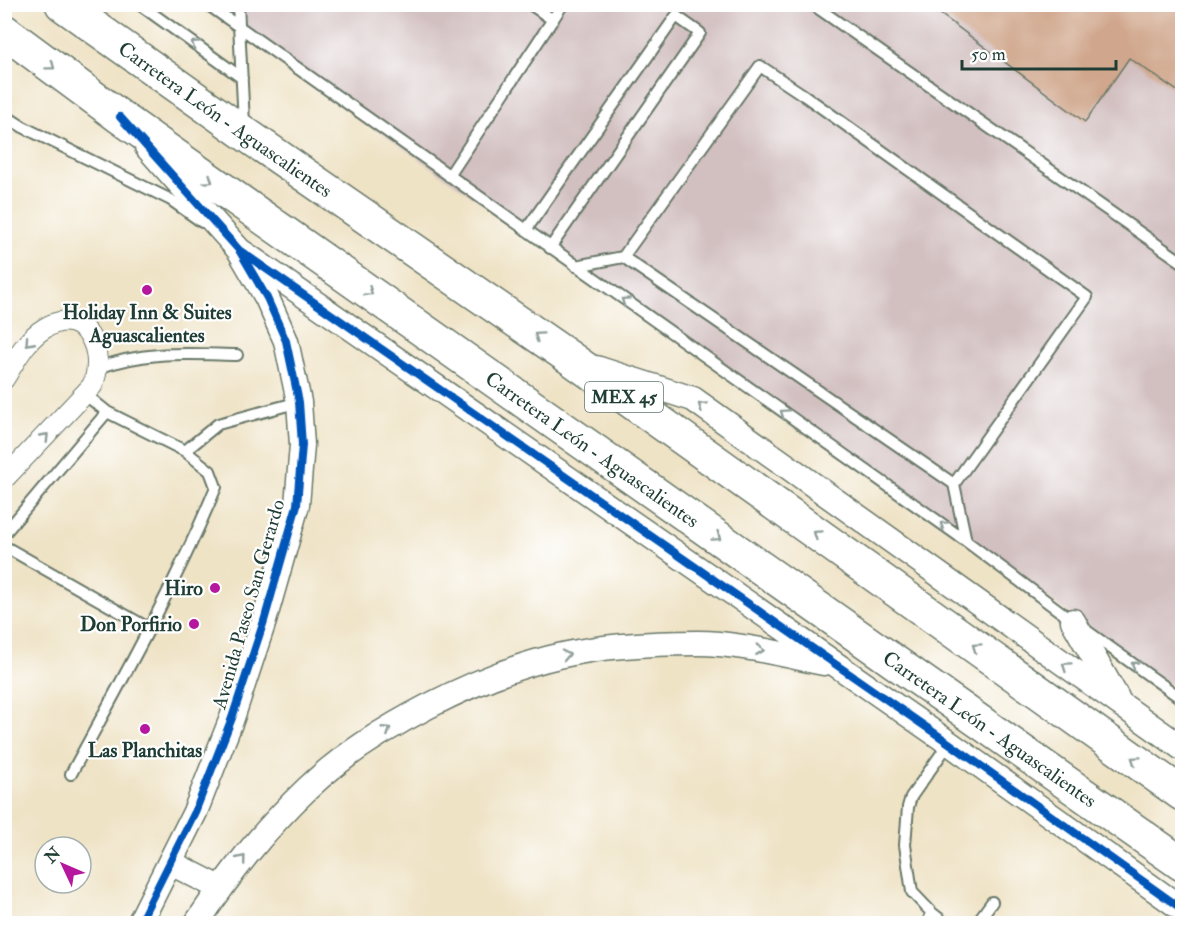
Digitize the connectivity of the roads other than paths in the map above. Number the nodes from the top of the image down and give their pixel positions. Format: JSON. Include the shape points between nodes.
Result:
{"nodes":[{"id":1,"x":62,"y":4,"type":"edge"},
{"id":2,"x":139,"y":4,"type":"edge"},
{"id":3,"x":207,"y":4,"type":"edge"},
{"id":4,"x":238,"y":4,"type":"edge"},
{"id":5,"x":530,"y":4,"type":"edge"},
{"id":6,"x":563,"y":4,"type":"edge"},
{"id":7,"x":812,"y":4,"type":"edge"},
{"id":8,"x":553,"y":20,"type":"junction"},
{"id":9,"x":240,"y":27,"type":"junction"},
{"id":10,"x":4,"y":31,"type":"edge"},
{"id":11,"x":242,"y":78,"type":"junction"},
{"id":12,"x":4,"y":115,"type":"edge"},
{"id":13,"x":120,"y":117,"type":"junction"},
{"id":14,"x":244,"y":133,"type":"junction"},
{"id":15,"x":449,"y":176,"type":"junction"},
{"id":16,"x":526,"y":230,"type":"junction"},
{"id":17,"x":550,"y":248,"type":"junction"},
{"id":18,"x":239,"y":250,"type":"junction"},
{"id":19,"x":622,"y":257,"type":"junction"},
{"id":20,"x":1182,"y":262,"type":"edge"},
{"id":21,"x":576,"y":266,"type":"junction"},
{"id":22,"x":237,"y":355,"type":"dead end"},
{"id":23,"x":573,"y":360,"type":"junction"},
{"id":24,"x":98,"y":368,"type":"junction"},
{"id":25,"x":4,"y":379,"type":"edge"},
{"id":26,"x":86,"y":395,"type":"junction"},
{"id":27,"x":299,"y":402,"type":"junction"},
{"id":28,"x":107,"y":412,"type":"junction"},
{"id":29,"x":185,"y":451,"type":"junction"},
{"id":30,"x":4,"y":479,"type":"edge"},
{"id":31,"x":954,"y":484,"type":"junction"},
{"id":32,"x":4,"y":534,"type":"edge"},
{"id":33,"x":966,"y":541,"type":"junction"},
{"id":34,"x":4,"y":546,"type":"edge"},
{"id":35,"x":1073,"y":621,"type":"junction"},
{"id":36,"x":150,"y":629,"type":"junction"},
{"id":37,"x":836,"y":665,"type":"junction"},
{"id":38,"x":1182,"y":699,"type":"edge"},
{"id":39,"x":1121,"y":705,"type":"junction"},
{"id":40,"x":949,"y":743,"type":"junction"},
{"id":41,"x":1182,"y":748,"type":"edge"},
{"id":42,"x":71,"y":774,"type":"dead end"},
{"id":43,"x":1182,"y":794,"type":"edge"},
{"id":44,"x":171,"y":863,"type":"junction"},
{"id":45,"x":1182,"y":864,"type":"edge"},
{"id":46,"x":220,"y":888,"type":"junction"},
{"id":47,"x":992,"y":902,"type":"dead end"},
{"id":48,"x":1182,"y":909,"type":"edge"},
{"id":49,"x":932,"y":913,"type":"junction"},
{"id":50,"x":139,"y":924,"type":"edge"},
{"id":51,"x":196,"y":924,"type":"edge"},
{"id":52,"x":927,"y":924,"type":"edge"},
{"id":53,"x":946,"y":924,"type":"edge"},
{"id":54,"x":976,"y":924,"type":"edge"}],
"edges":[{"from":1,"to":14,"type":"highway","name":"Carretera León - Aguascalientes","number":"MEX 45"},
{"from":11,"to":2,"type":"lane","one_way":true},
{"from":3,"to":9,"type":"lane"},
{"from":4,"to":9,"type":"lane"},
{"from":5,"to":8,"type":"lane"},
{"from":6,"to":8,"type":"lane"},
{"from":7,"to":20,"type":"lane"},
{"from":8,"to":15,"type":"lane"},
{"from":9,"to":11,"type":"lane"},
{"from":9,"to":15,"type":"lane"},
{"from":10,"to":13,"type":"highway","name":"Carretera León - Aguascalientes","number":"MEX 45","one_way":true},
{"from":11,"to":14,"type":"lane"},
{"from":12,"to":18,"type":"lane","via":[[171,200]]},
{"from":13,"to":18,"type":"street","name":"Avenida Paseo San Gerardo"},
{"from":13,"to":45,"type":"highway","name":"Carretera León - Aguascalientes","number":"MEX 45","one_way":true},
{"from":23,"to":14,"type":"highway","name":"Carretera León - Aguascalientes","number":"MEX 45","one_way":true},
{"from":15,"to":16,"type":"lane"},
{"from":16,"to":17,"type":"lane"},
{"from":16,"to":17,"type":"lane","via":[[676,16],[700,33]]},
{"from":17,"to":21,"type":"lane"},
{"from":18,"to":27,"type":"street","name":"Avenida Paseo San Gerardo","via":[[286,341]]},
{"from":18,"to":37,"type":"street"},
{"from":19,"to":21,"type":"lane"},
{"from":19,"to":31,"type":"lane"},
{"from":19,"to":31,"type":"lane","via":[[760,66],[796,90],[1087,297]]},
{"from":33,"to":21,"type":"lane","one_way":true},
{"from":22,"to":24,"type":"lane","via":[[145,355]]},
{"from":39,"to":23,"type":"street","one_way":true,"via":[[693,399]]},
{"from":43,"to":23,"type":"highway","name":"Carretera León - Aguascalientes","number":"MEX 45","one_way":true},
{"from":24,"to":25,"type":"street","one_way":true,"via":[[97,350],[87,332],[69,322],[60,322],[34,336]]},
{"from":24,"to":26,"type":"street"},
{"from":26,"to":28,"type":"lane"},
{"from":30,"to":26,"type":"street","one_way":true},
{"from":27,"to":29,"type":"lane","via":[[218,424]]},
{"from":27,"to":44,"type":"street","name":"Avenida Paseo San Gerardo","via":[[302,445],[297,505],[228,729]]},
{"from":28,"to":29,"type":"lane"},
{"from":28,"to":32,"type":"lane"},
{"from":29,"to":36,"type":"lane","via":[[210,471],[216,487]]},
{"from":31,"to":33,"type":"lane"},
{"from":33,"to":35,"type":"lane"},
{"from":34,"to":36,"type":"lane"},
{"from":38,"to":35,"type":"lane","one_way":true},
{"from":35,"to":39,"type":"street"},
{"from":36,"to":42,"type":"lane"},
{"from":37,"to":40,"type":"street"},
{"from":46,"to":37,"type":"street","one_way":true,"via":[[269,827],[333,766],[400,722],[487,680],[562,655],[609,647],[700,643]]},
{"from":39,"to":41,"type":"street"},
{"from":40,"to":48,"type":"street"},
{"from":40,"to":49,"type":"lane","via":[[911,797],[904,845],[912,892]]},
{"from":44,"to":46,"type":"street"},
{"from":44,"to":50,"type":"street","name":"Avenida Paseo San Gerardo"},
{"from":46,"to":51,"type":"street"},
{"from":47,"to":54,"type":"lane"},
{"from":49,"to":52,"type":"lane"},
{"from":49,"to":53,"type":"lane"}]}
